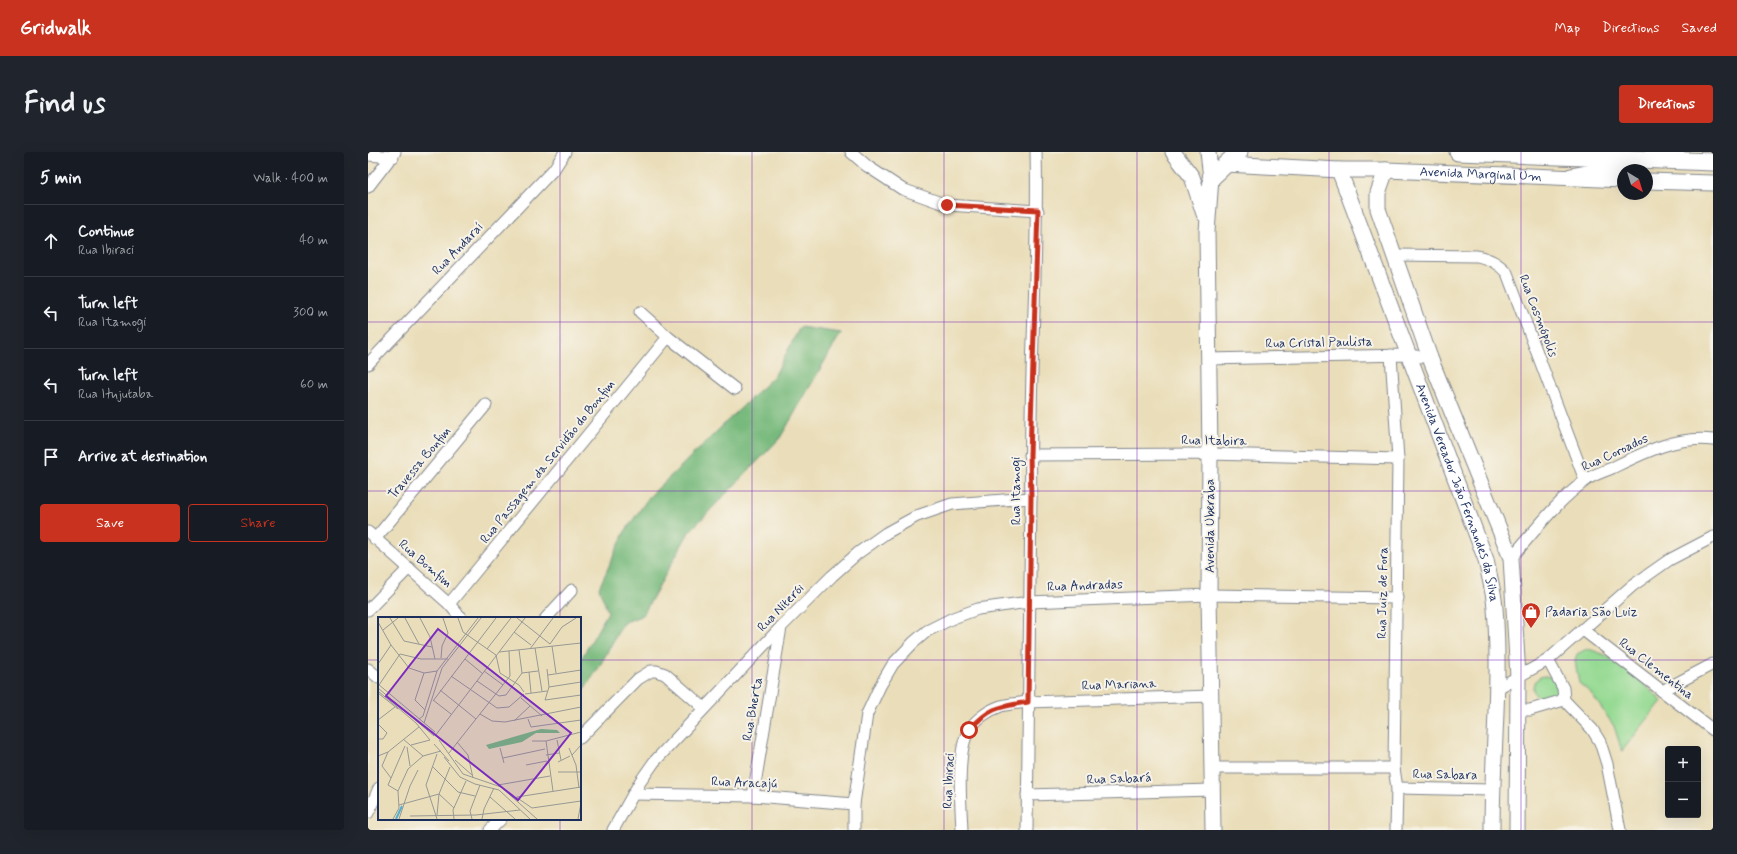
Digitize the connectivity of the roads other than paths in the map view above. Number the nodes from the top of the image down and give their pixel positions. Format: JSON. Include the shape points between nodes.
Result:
{"nodes":[{"id":1,"x":565,"y":152,"type":"edge"},
{"id":2,"x":851,"y":152,"type":"edge"},
{"id":3,"x":1036,"y":152,"type":"edge"},
{"id":4,"x":1173,"y":152,"type":"edge"},
{"id":5,"x":1208,"y":152,"type":"edge"},
{"id":6,"x":1239,"y":152,"type":"edge"},
{"id":7,"x":1458,"y":152,"type":"edge"},
{"id":8,"x":394,"y":154,"type":"edge"},
{"id":9,"x":368,"y":155,"type":"edge"},
{"id":10,"x":1654,"y":160,"type":"junction"},
{"id":11,"x":1713,"y":162,"type":"edge"},
{"id":12,"x":1226,"y":164,"type":"junction"},
{"id":13,"x":1339,"y":170,"type":"junction"},
{"id":14,"x":1386,"y":170,"type":"junction"},
{"id":15,"x":1571,"y":177,"type":"junction"},
{"id":16,"x":1211,"y":178,"type":"junction"},
{"id":17,"x":1617,"y":180,"type":"edge"},
{"id":18,"x":1653,"y":181,"type":"edge"},
{"id":19,"x":1713,"y":183,"type":"edge"},
{"id":20,"x":368,"y":187,"type":"edge"},
{"id":21,"x":1038,"y":210,"type":"junction"},
{"id":22,"x":1207,"y":222,"type":"junction"},
{"id":23,"x":1393,"y":255,"type":"junction"},
{"id":24,"x":640,"y":312,"type":"dead end"},
{"id":25,"x":668,"y":337,"type":"junction"},
{"id":26,"x":1391,"y":355,"type":"junction"},
{"id":27,"x":1408,"y":355,"type":"junction"},
{"id":28,"x":1430,"y":358,"type":"junction"},
{"id":29,"x":1208,"y":359,"type":"junction"},
{"id":30,"x":368,"y":364,"type":"edge"},
{"id":31,"x":735,"y":389,"type":"dead end"},
{"id":32,"x":486,"y":405,"type":"dead end"},
{"id":33,"x":1713,"y":440,"type":"edge"},
{"id":34,"x":1210,"y":454,"type":"junction"},
{"id":35,"x":1030,"y":455,"type":"junction"},
{"id":36,"x":1398,"y":459,"type":"junction"},
{"id":37,"x":1585,"y":480,"type":"junction"},
{"id":38,"x":1031,"y":498,"type":"junction"},
{"id":39,"x":372,"y":536,"type":"edge"},
{"id":40,"x":1713,"y":537,"type":"edge"},
{"id":41,"x":1511,"y":558,"type":"junction"},
{"id":42,"x":409,"y":568,"type":"junction"},
{"id":43,"x":572,"y":590,"type":"dead end"},
{"id":44,"x":1209,"y":595,"type":"junction"},
{"id":45,"x":1397,"y":598,"type":"junction"},
{"id":46,"x":1029,"y":602,"type":"junction"},
{"id":47,"x":449,"y":604,"type":"junction"},
{"id":48,"x":368,"y":610,"type":"edge"},
{"id":49,"x":460,"y":617,"type":"edge"},
{"id":50,"x":547,"y":617,"type":"edge"},
{"id":51,"x":781,"y":627,"type":"junction"},
{"id":52,"x":1583,"y":630,"type":"junction"},
{"id":53,"x":1548,"y":660,"type":"junction"},
{"id":54,"x":1713,"y":664,"type":"edge"},
{"id":55,"x":368,"y":669,"type":"edge"},
{"id":56,"x":378,"y":677,"type":"edge"},
{"id":57,"x":1518,"y":677,"type":"junction"},
{"id":58,"x":1496,"y":689,"type":"junction"},
{"id":59,"x":1662,"y":691,"type":"junction"},
{"id":60,"x":1211,"y":696,"type":"junction"},
{"id":61,"x":1564,"y":700,"type":"junction"},
{"id":62,"x":1028,"y":702,"type":"junction"},
{"id":63,"x":704,"y":708,"type":"junction"},
{"id":64,"x":1518,"y":710,"type":"junction"},
{"id":65,"x":1713,"y":730,"type":"edge"},
{"id":66,"x":581,"y":737,"type":"edge"},
{"id":67,"x":1212,"y":768,"type":"junction"},
{"id":68,"x":1394,"y":768,"type":"junction"},
{"id":69,"x":1396,"y":788,"type":"junction"},
{"id":70,"x":378,"y":790,"type":"edge"},
{"id":71,"x":1212,"y":790,"type":"junction"},
{"id":72,"x":1492,"y":790,"type":"junction"},
{"id":73,"x":633,"y":794,"type":"junction"},
{"id":74,"x":1027,"y":795,"type":"junction"},
{"id":75,"x":752,"y":796,"type":"junction"},
{"id":76,"x":854,"y":804,"type":"junction"},
{"id":77,"x":368,"y":813,"type":"edge"},
{"id":78,"x":500,"y":820,"type":"edge"},
{"id":79,"x":490,"y":830,"type":"edge"},
{"id":80,"x":613,"y":830,"type":"edge"},
{"id":81,"x":854,"y":830,"type":"edge"},
{"id":82,"x":962,"y":830,"type":"edge"},
{"id":83,"x":1027,"y":830,"type":"edge"},
{"id":84,"x":1213,"y":830,"type":"edge"},
{"id":85,"x":1396,"y":830,"type":"edge"},
{"id":86,"x":1492,"y":830,"type":"edge"},
{"id":87,"x":1517,"y":830,"type":"edge"},
{"id":88,"x":1620,"y":830,"type":"edge"}],
"edges":[{"from":1,"to":30,"type":"street","name":"Rua Andaraí","via":[[554,169]]},
{"from":2,"to":21,"type":"street","via":[[902,189],[947,205]]},
{"from":3,"to":21,"type":"street","name":"Rua Itamogi"},
{"from":4,"to":22,"type":"main road","name":"Avenida Uberaba","via":[[1195,182]]},
{"from":5,"to":16,"type":"main road","name":"Avenida Uberaba"},
{"from":6,"to":12,"type":"main road"},
{"from":7,"to":10,"type":"main road"},
{"from":8,"to":9,"type":"street"},
{"from":8,"to":20,"type":"street"},
{"from":10,"to":11,"type":"main road"},
{"from":10,"to":15,"type":"main road"},
{"from":12,"to":13,"type":"main road","name":"Avenida Marginal Um"},
{"from":12,"to":16,"type":"main road"},
{"from":13,"to":14,"type":"main road","name":"Avenida Marginal Um"},
{"from":13,"to":27,"type":"main road","name":"Avenida Vereador João Fernandes da Silva"},
{"from":14,"to":15,"type":"main road","name":"Avenida Marginal Um"},
{"from":14,"to":23,"type":"main road","name":"Avenida Vereador João Fernandes da Silva","via":[[1378,193],[1378,209]]},
{"from":15,"to":17,"type":"main road","name":"Avenida Marginal Um"},
{"from":16,"to":22,"type":"main road","name":"Avenida Uberaba"},
{"from":18,"to":19,"type":"main road"},
{"from":21,"to":35,"type":"street","name":"Rua Itamogi"},
{"from":22,"to":29,"type":"main road","name":"Avenida Uberaba"},
{"from":23,"to":28,"type":"main road","name":"Avenida Vereador João Fernandes da Silva"},
{"from":23,"to":37,"type":"street","name":"Rua Cosmópolis","via":[[1477,256],[1490,259],[1508,273]]},
{"from":24,"to":25,"type":"street"},
{"from":25,"to":31,"type":"street"},
{"from":25,"to":47,"type":"street","name":"Rua Passagem da Servidão do Bonfim"},
{"from":26,"to":27,"type":"street","name":"Rua Cristal Paulista"},
{"from":26,"to":29,"type":"street","name":"Rua Cristal Paulista"},
{"from":26,"to":36,"type":"street","name":"Rua Juiz de Fora"},
{"from":27,"to":28,"type":"street","name":"Rua Cristal Paulista"},
{"from":27,"to":58,"type":"main road","name":"Avenida Vereador João Fernandes da Silva","via":[[1486,560],[1495,607]]},
{"from":28,"to":41,"type":"main road","name":"Avenida Vereador João Fernandes da Silva"},
{"from":29,"to":34,"type":"main road","name":"Avenida Uberaba"},
{"from":32,"to":39,"type":"street","name":"Travessa Bonfim"},
{"from":33,"to":37,"type":"street","name":"Rua Coroados","via":[[1703,438],[1674,442]]},
{"from":34,"to":35,"type":"street","name":"Rua Itabira"},
{"from":34,"to":36,"type":"street","name":"Rua Itabira"},
{"from":34,"to":44,"type":"main road","name":"Avenida Uberaba"},
{"from":35,"to":38,"type":"street","name":"Rua Itamogi"},
{"from":36,"to":45,"type":"street","name":"Rua Juiz de Fora"},
{"from":37,"to":41,"type":"street","name":"Rua Coroados","via":[[1555,508]]},
{"from":38,"to":46,"type":"street","name":"Rua Itamogi"},
{"from":38,"to":51,"type":"street","name":"Rua Niterói","via":[[952,504],[917,516],[886,532],[858,553]]},
{"from":39,"to":42,"type":"street","name":"Rua Bomfim"},
{"from":40,"to":52,"type":"street","via":[[1669,560],[1632,586]]},
{"from":41,"to":57,"type":"main road","name":"Avenida Vereador João Fernandes da Silva"},
{"from":42,"to":47,"type":"street","name":"Rua Bomfim"},
{"from":42,"to":48,"type":"street"},
{"from":43,"to":50,"type":"street"},
{"from":44,"to":45,"type":"street","name":"Rua Andradas"},
{"from":44,"to":46,"type":"street","name":"Rua Andradas"},
{"from":44,"to":60,"type":"main road","name":"Avenida Uberaba"},
{"from":45,"to":68,"type":"street","name":"Rua Juiz de Fora"},
{"from":46,"to":62,"type":"street","name":"Rua Itamogi"},
{"from":46,"to":76,"type":"street","name":"Rua Andradas","via":[[978,609],[952,618],[927,631],[893,664],[867,714]]},
{"from":47,"to":49,"type":"street","name":"Rua Bomfim"},
{"from":51,"to":63,"type":"street","name":"Rua Niterói"},
{"from":51,"to":75,"type":"street","name":"Rua Bherta"},
{"from":52,"to":53,"type":"street"},
{"from":52,"to":59,"type":"street","name":"Rua Clementina"},
{"from":53,"to":57,"type":"street"},
{"from":53,"to":61,"type":"street","via":[[1563,688]]},
{"from":54,"to":59,"type":"street"},
{"from":55,"to":56,"type":"street"},
{"from":57,"to":58,"type":"street"},
{"from":57,"to":64,"type":"main road","name":"Avenida Vereador João Fernandes da Silva"},
{"from":58,"to":72,"type":"main road","name":"Avenida Vereador João Fernandes da Silva"},
{"from":59,"to":65,"type":"street","name":"Rua Clementina"},
{"from":60,"to":62,"type":"street","name":"Rua Mariana"},
{"from":60,"to":67,"type":"main road","name":"Avenida Uberaba"},
{"from":61,"to":64,"type":"street","via":[[1530,710]]},
{"from":61,"to":88,"type":"street","via":[[1592,729],[1600,742]]},
{"from":62,"to":74,"type":"street","name":"Rua Itamogi"},
{"from":62,"to":82,"type":"street","name":"Rua Ibiraci","via":[[1000,706],[983,715],[969,730],[963,748],[960,779]]},
{"from":63,"to":66,"type":"street","via":[[665,674],[656,671],[644,674]]},
{"from":63,"to":73,"type":"street","name":"Rua Niterói","via":[[654,762]]},
{"from":64,"to":87,"type":"main road","name":"Avenida Vereador João Fernandes da Silva"},
{"from":67,"to":68,"type":"street"},
{"from":67,"to":71,"type":"main road","name":"Avenida Uberaba"},
{"from":68,"to":69,"type":"street","name":"Rua Juiz de Fora"},
{"from":69,"to":72,"type":"street","name":"Rua Sabara"},
{"from":69,"to":85,"type":"street","name":"Rua Juiz de Fora"},
{"from":70,"to":77,"type":"street"},
{"from":71,"to":74,"type":"street","name":"Rua Sabará"},
{"from":71,"to":84,"type":"main road","name":"Avenida Uberaba"},
{"from":72,"to":86,"type":"main road","name":"Avenida Vereador João Fernandes da Silva"},
{"from":73,"to":75,"type":"street","name":"Rua Aracajú"},
{"from":73,"to":80,"type":"street","name":"Rua Niterói"},
{"from":74,"to":83,"type":"street","name":"Rua Itamogi"},
{"from":75,"to":76,"type":"street","name":"Rua Aracajú"},
{"from":76,"to":81,"type":"street","name":"Rua Andradas"},
{"from":78,"to":79,"type":"street"}]}
